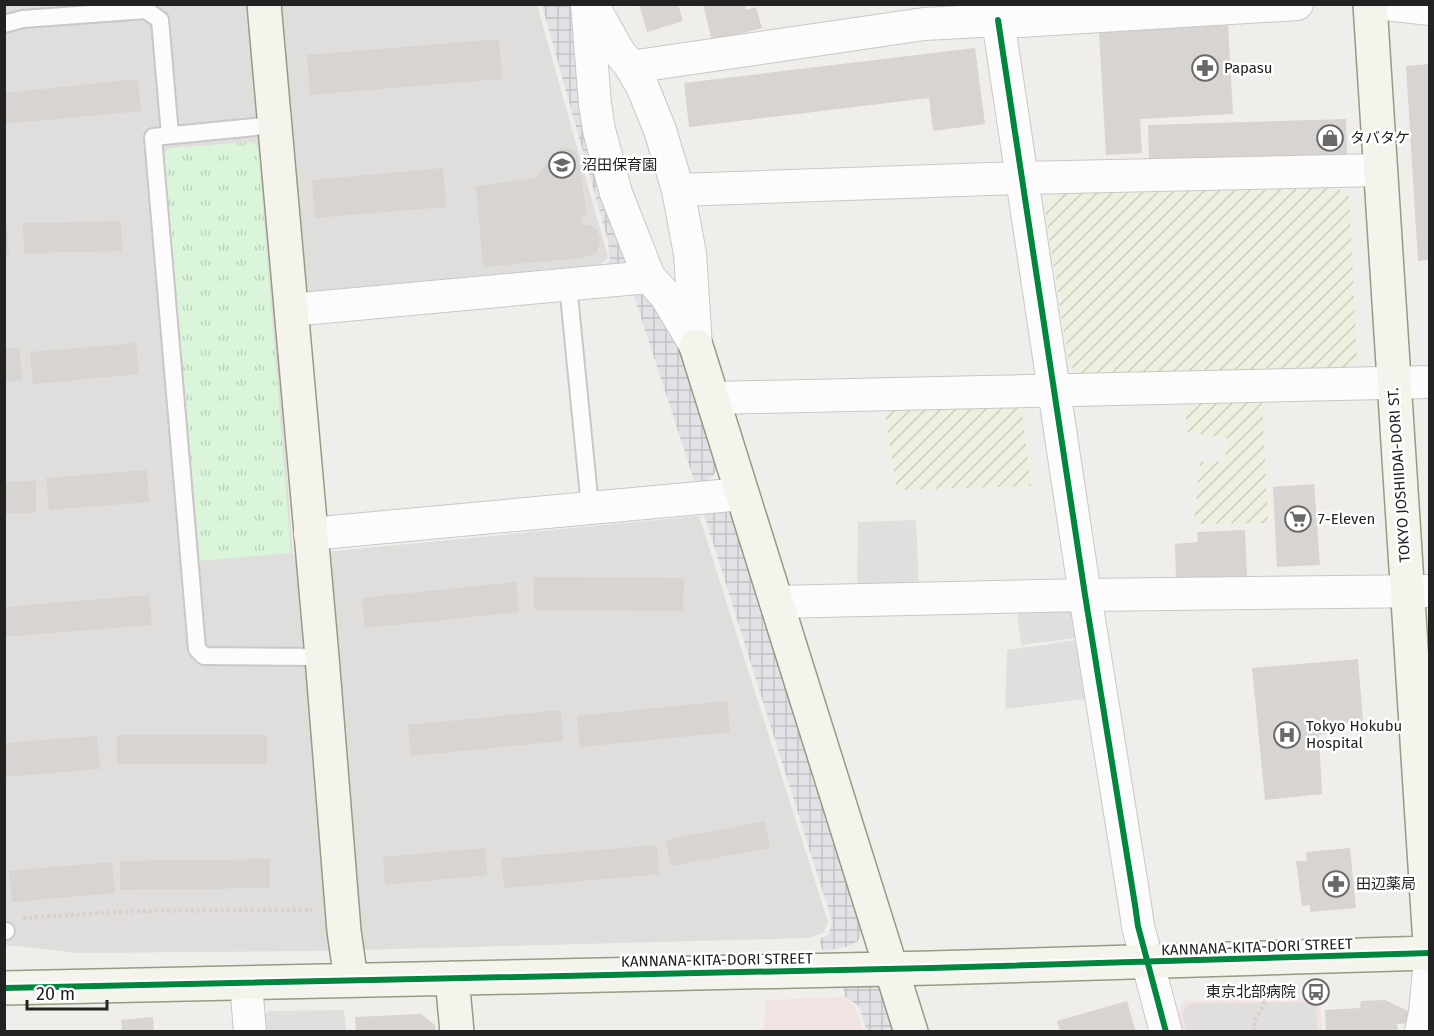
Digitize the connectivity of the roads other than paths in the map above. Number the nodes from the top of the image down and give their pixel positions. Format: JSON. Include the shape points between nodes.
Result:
{"nodes":[{"id":1,"x":264,"y":4,"type":"edge"},
{"id":2,"x":586,"y":4,"type":"edge"},
{"id":3,"x":592,"y":4,"type":"edge"},
{"id":4,"x":1297,"y":4,"type":"edge"},
{"id":5,"x":1370,"y":4,"type":"edge"},
{"id":6,"x":1386,"y":4,"type":"edge"},
{"id":7,"x":1430,"y":9,"type":"edge"},
{"id":8,"x":923,"y":14,"type":"edge"},
{"id":9,"x":998,"y":20,"type":"junction"},
{"id":10,"x":4,"y":24,"type":"edge"},
{"id":11,"x":632,"y":68,"type":"junction"},
{"id":12,"x":275,"y":125,"type":"junction"},
{"id":13,"x":170,"y":135,"type":"junction"},
{"id":14,"x":1380,"y":171,"type":"junction"},
{"id":15,"x":1021,"y":178,"type":"junction"},
{"id":16,"x":678,"y":190,"type":"junction"},
{"id":17,"x":650,"y":277,"type":"junction"},
{"id":18,"x":568,"y":285,"type":"junction"},
{"id":19,"x":291,"y":310,"type":"junction"},
{"id":20,"x":696,"y":346,"type":"junction"},
{"id":21,"x":1430,"y":382,"type":"edge"},
{"id":22,"x":1393,"y":383,"type":"junction"},
{"id":23,"x":1054,"y":391,"type":"junction"},
{"id":24,"x":713,"y":398,"type":"junction"},
{"id":25,"x":742,"y":494,"type":"junction"},
{"id":26,"x":590,"y":507,"type":"junction"},
{"id":27,"x":310,"y":534,"type":"junction"},
{"id":28,"x":1418,"y":591,"type":"edge"},
{"id":29,"x":1085,"y":595,"type":"junction"},
{"id":30,"x":776,"y":602,"type":"junction"},
{"id":31,"x":322,"y":657,"type":"junction"},
{"id":32,"x":1430,"y":944,"type":"edge"},
{"id":33,"x":1430,"y":953,"type":"edge"},
{"id":34,"x":1430,"y":960,"type":"edge"},
{"id":35,"x":1148,"y":962,"type":"junction"},
{"id":36,"x":892,"y":968,"type":"junction"},
{"id":37,"x":452,"y":978,"type":"junction"},
{"id":38,"x":351,"y":980,"type":"junction"},
{"id":39,"x":246,"y":983,"type":"junction"},
{"id":40,"x":4,"y":988,"type":"edge"},
{"id":41,"x":250,"y":1032,"type":"edge"},
{"id":42,"x":457,"y":1032,"type":"edge"},
{"id":43,"x":911,"y":1032,"type":"edge"},
{"id":44,"x":1166,"y":1032,"type":"edge"},
{"id":45,"x":1421,"y":1032,"type":"edge"}],
"edges":[{"from":1,"to":12,"type":"street"},
{"from":2,"to":17,"type":"street","via":[[599,130],[616,194]]},
{"from":3,"to":11,"type":"street"},
{"from":4,"to":9,"type":"street"},
{"from":5,"to":14,"type":"street","name":"TOKYO JOSHIIDAI-DORI ST."},
{"from":6,"to":7,"type":"street"},
{"from":8,"to":9,"type":"street"},
{"from":8,"to":11,"type":"street"},
{"from":9,"to":15,"type":"street"},
{"from":10,"to":13,"type":"lane","via":[[23,19],[146,10],[160,20]]},
{"from":11,"to":16,"type":"street","via":[[656,120]]},
{"from":12,"to":13,"type":"lane"},
{"from":12,"to":19,"type":"street"},
{"from":13,"to":31,"type":"lane","via":[[153,137],[197,649],[204,656]]},
{"from":14,"to":15,"type":"street"},
{"from":14,"to":22,"type":"street","name":"TOKYO JOSHIIDAI-DORI ST."},
{"from":15,"to":16,"type":"street"},
{"from":15,"to":23,"type":"street"},
{"from":16,"to":20,"type":"street","via":[[690,254]]},
{"from":17,"to":18,"type":"street"},
{"from":17,"to":20,"type":"street"},
{"from":18,"to":19,"type":"street"},
{"from":18,"to":26,"type":"lane"},
{"from":19,"to":27,"type":"street"},
{"from":20,"to":24,"type":"street"},
{"from":21,"to":22,"type":"street"},
{"from":22,"to":23,"type":"street"},
{"from":22,"to":28,"type":"street","name":"TOKYO JOSHIIDAI-DORI ST."},
{"from":23,"to":24,"type":"street"},
{"from":23,"to":29,"type":"street"},
{"from":24,"to":25,"type":"street"},
{"from":25,"to":26,"type":"street"},
{"from":25,"to":30,"type":"street"},
{"from":26,"to":27,"type":"street"},
{"from":27,"to":31,"type":"street"},
{"from":28,"to":29,"type":"street"},
{"from":28,"to":32,"type":"street","name":"TOKYO JOSHIIDAI-DORI ST."},
{"from":29,"to":30,"type":"street"},
{"from":29,"to":35,"type":"street"},
{"from":30,"to":36,"type":"street"},
{"from":31,"to":38,"type":"street"},
{"from":33,"to":35,"type":"street","name":"KANNANA-KITA-DORI STREET"},
{"from":34,"to":45,"type":"street"},
{"from":35,"to":36,"type":"street","name":"KANNANA-KITA-DORI STREET"},
{"from":35,"to":44,"type":"street"},
{"from":36,"to":37,"type":"street","name":"KANNANA-KITA-DORI STREET"},
{"from":36,"to":43,"type":"street"},
{"from":37,"to":38,"type":"street","name":"KANNANA-KITA-DORI STREET"},
{"from":37,"to":42,"type":"street"},
{"from":38,"to":39,"type":"street","name":"KANNANA-KITA-DORI STREET"},
{"from":39,"to":40,"type":"street","name":"KANNANA-KITA-DORI STREET"},
{"from":39,"to":41,"type":"street"}]}
